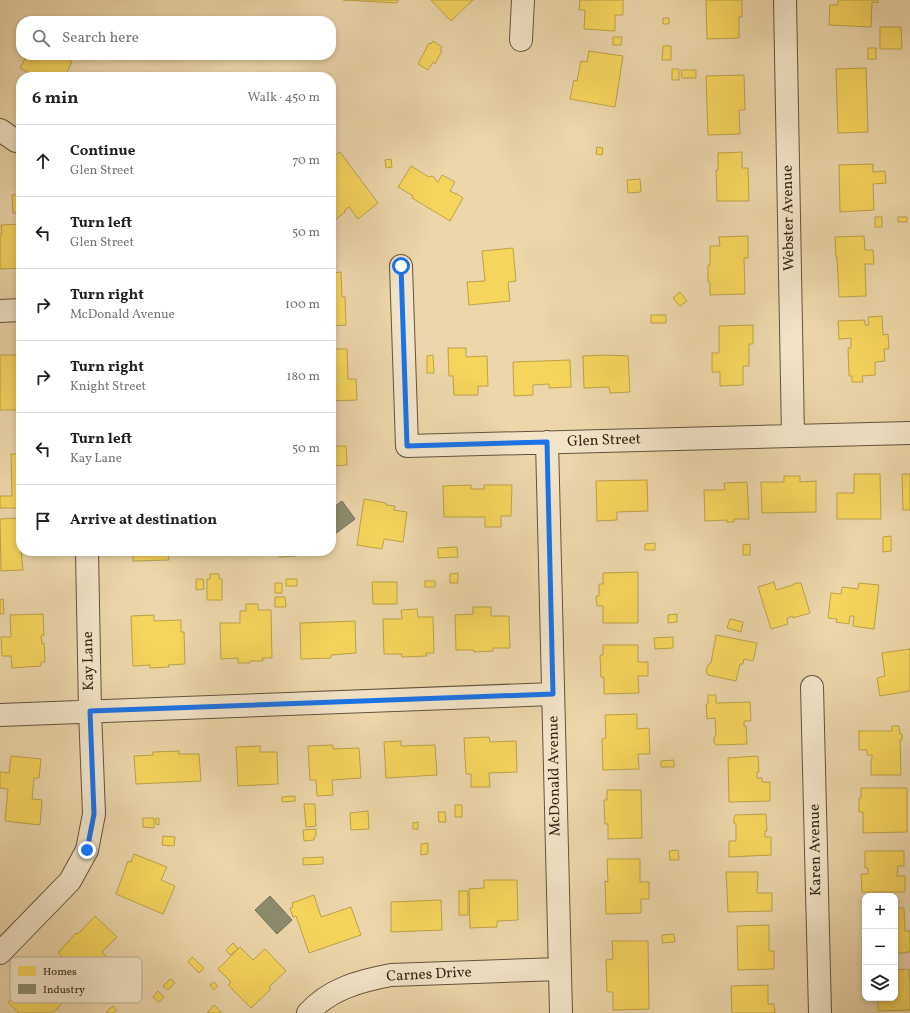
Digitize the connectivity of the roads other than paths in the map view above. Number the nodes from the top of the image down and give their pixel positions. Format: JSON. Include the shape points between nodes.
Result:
{"nodes":[{"id":1,"x":523,"y":0,"type":"edge"},
{"id":2,"x":785,"y":0,"type":"edge"},
{"id":3,"x":521,"y":40,"type":"dead end"},
{"id":4,"x":401,"y":266,"type":"dead end"},
{"id":5,"x":16,"y":310,"type":"edge"},
{"id":6,"x":0,"y":311,"type":"edge"},
{"id":7,"x":910,"y":433,"type":"edge"},
{"id":8,"x":793,"y":436,"type":"junction"},
{"id":9,"x":547,"y":442,"type":"junction"},
{"id":10,"x":87,"y":556,"type":"edge"},
{"id":11,"x":812,"y":687,"type":"dead end"},
{"id":12,"x":553,"y":694,"type":"junction"},
{"id":13,"x":90,"y":711,"type":"junction"},
{"id":14,"x":0,"y":715,"type":"edge"},
{"id":15,"x":0,"y":953,"type":"edge"},
{"id":16,"x":560,"y":969,"type":"junction"},
{"id":17,"x":308,"y":1013,"type":"edge"},
{"id":18,"x":561,"y":1013,"type":"edge"},
{"id":19,"x":820,"y":1013,"type":"edge"}],
"edges":[{"from":1,"to":3,"type":"street"},
{"from":2,"to":8,"type":"street","name":"Webster Avenue"},
{"from":4,"to":9,"type":"street","name":"Glen Street","via":[[407,446]]},
{"from":5,"to":6,"type":"street"},
{"from":7,"to":8,"type":"street","name":"Glen Street"},
{"from":8,"to":9,"type":"street","name":"Glen Street"},
{"from":9,"to":12,"type":"street","name":"McDonald Avenue"},
{"from":10,"to":13,"type":"street","name":"Kay Lane"},
{"from":11,"to":19,"type":"street","name":"Karen Avenue"},
{"from":12,"to":13,"type":"street"},
{"from":12,"to":16,"type":"street","name":"McDonald Avenue"},
{"from":13,"to":14,"type":"street"},
{"from":13,"to":15,"type":"street","name":"Kay Lane","via":[[94,814],[87,850],[70,881]]},
{"from":16,"to":17,"type":"street","name":"Carnes Drive","via":[[391,975],[365,980],[340,990]]},
{"from":16,"to":18,"type":"street","name":"McDonald Avenue"}]}
